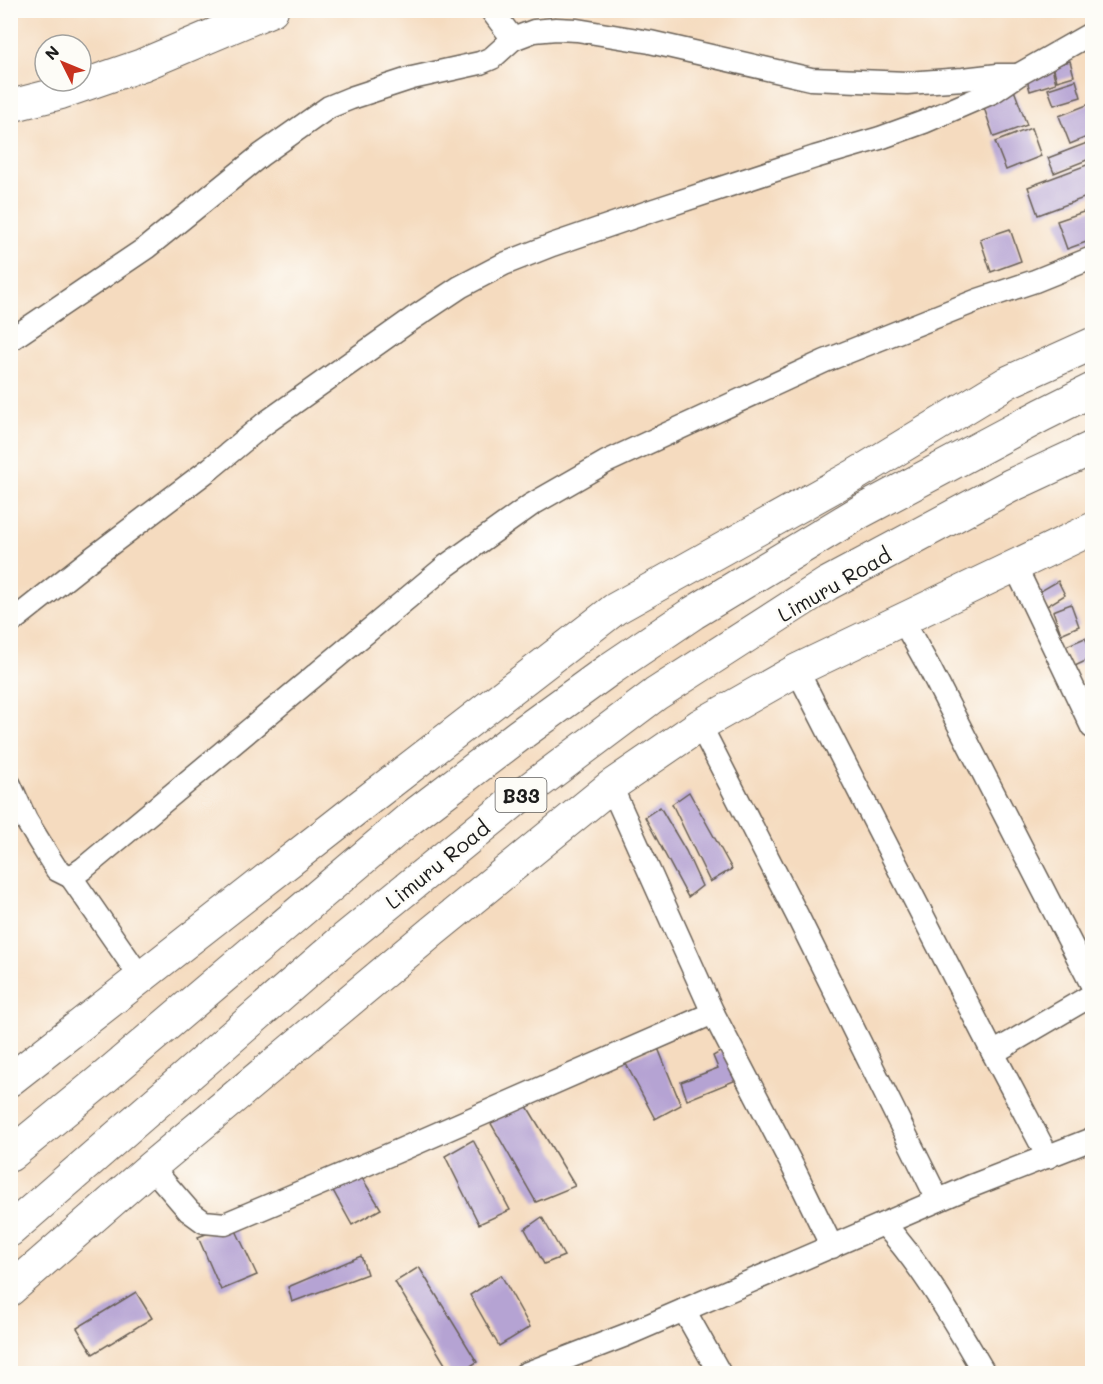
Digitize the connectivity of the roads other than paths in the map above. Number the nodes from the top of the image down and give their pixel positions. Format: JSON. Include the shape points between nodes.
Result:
{"nodes":[{"id":1,"x":272,"y":10,"type":"edge"},
{"id":2,"x":491,"y":10,"type":"edge"},
{"id":3,"x":1092,"y":33,"type":"edge"},
{"id":4,"x":513,"y":39,"type":"junction"},
{"id":5,"x":1018,"y":75,"type":"junction"},
{"id":6,"x":10,"y":106,"type":"edge"},
{"id":7,"x":1092,"y":258,"type":"edge"},
{"id":8,"x":10,"y":340,"type":"edge"},
{"id":9,"x":1092,"y":344,"type":"edge"},
{"id":10,"x":1092,"y":390,"type":"edge"},
{"id":11,"x":1092,"y":448,"type":"edge"},
{"id":12,"x":1092,"y":529,"type":"edge"},
{"id":13,"x":1015,"y":566,"type":"junction"},
{"id":14,"x":902,"y":619,"type":"junction"},
{"id":15,"x":10,"y":623,"type":"edge"},
{"id":16,"x":797,"y":670,"type":"junction"},
{"id":17,"x":699,"y":725,"type":"junction"},
{"id":18,"x":1092,"y":727,"type":"edge"},
{"id":19,"x":10,"y":785,"type":"edge"},
{"id":20,"x":611,"y":786,"type":"junction"},
{"id":21,"x":71,"y":877,"type":"junction"},
{"id":22,"x":141,"y":978,"type":"junction"},
{"id":23,"x":1092,"y":985,"type":"edge"},
{"id":24,"x":1092,"y":995,"type":"edge"},
{"id":25,"x":713,"y":1012,"type":"junction"},
{"id":26,"x":993,"y":1053,"type":"junction"},
{"id":27,"x":10,"y":1080,"type":"edge"},
{"id":28,"x":1092,"y":1139,"type":"edge"},
{"id":29,"x":10,"y":1155,"type":"edge"},
{"id":30,"x":1048,"y":1156,"type":"junction"},
{"id":31,"x":151,"y":1167,"type":"junction"},
{"id":32,"x":938,"y":1200,"type":"junction"},
{"id":33,"x":884,"y":1224,"type":"junction"},
{"id":34,"x":10,"y":1230,"type":"edge"},
{"id":35,"x":832,"y":1247,"type":"junction"},
{"id":36,"x":10,"y":1290,"type":"edge"},
{"id":37,"x":684,"y":1310,"type":"junction"},
{"id":38,"x":525,"y":1374,"type":"edge"},
{"id":39,"x":720,"y":1374,"type":"edge"},
{"id":40,"x":986,"y":1374,"type":"edge"}],
"edges":[{"from":1,"to":6,"type":"street","via":[[142,65]]},
{"from":2,"to":4,"type":"street"},
{"from":3,"to":5,"type":"street"},
{"from":4,"to":5,"type":"street","via":[[534,31],[577,30],[650,42],[811,79],[906,83]]},
{"from":4,"to":8,"type":"street","via":[[492,58],[480,63],[412,78],[329,107],[261,155],[139,254]]},
{"from":5,"to":15,"type":"street","via":[[993,92],[924,122],[552,245],[460,287],[264,424]]},
{"from":7,"to":21,"type":"street","via":[[825,361],[606,462],[531,505],[446,566]]},
{"from":9,"to":22,"type":"street","via":[[1008,382],[855,475],[615,609]]},
{"from":10,"to":29,"type":"highway","number":"B33","via":[[860,512],[693,613],[610,669],[408,820]]},
{"from":11,"to":34,"type":"highway","name":"Limuru Road","number":"B33","via":[[1010,486],[827,584],[656,694],[519,797],[341,942]]},
{"from":12,"to":13,"type":"street"},
{"from":13,"to":14,"type":"street"},
{"from":13,"to":18,"type":"street"},
{"from":14,"to":16,"type":"street"},
{"from":14,"to":23,"type":"street"},
{"from":16,"to":17,"type":"street"},
{"from":16,"to":26,"type":"street"},
{"from":17,"to":20,"type":"street"},
{"from":17,"to":32,"type":"street"},
{"from":19,"to":21,"type":"street","via":[[57,870]]},
{"from":20,"to":25,"type":"street"},
{"from":20,"to":31,"type":"street"},
{"from":21,"to":22,"type":"street"},
{"from":22,"to":27,"type":"street"},
{"from":24,"to":26,"type":"street"},
{"from":25,"to":31,"type":"street","via":[[225,1224],[204,1222],[189,1211]]},
{"from":25,"to":35,"type":"street"},
{"from":26,"to":30,"type":"street"},
{"from":28,"to":30,"type":"street"},
{"from":30,"to":32,"type":"street"},
{"from":31,"to":36,"type":"street"},
{"from":32,"to":33,"type":"street"},
{"from":33,"to":35,"type":"street"},
{"from":33,"to":40,"type":"street","via":[[921,1269]]},
{"from":35,"to":37,"type":"street"},
{"from":37,"to":38,"type":"street"},
{"from":37,"to":39,"type":"street"}]}
